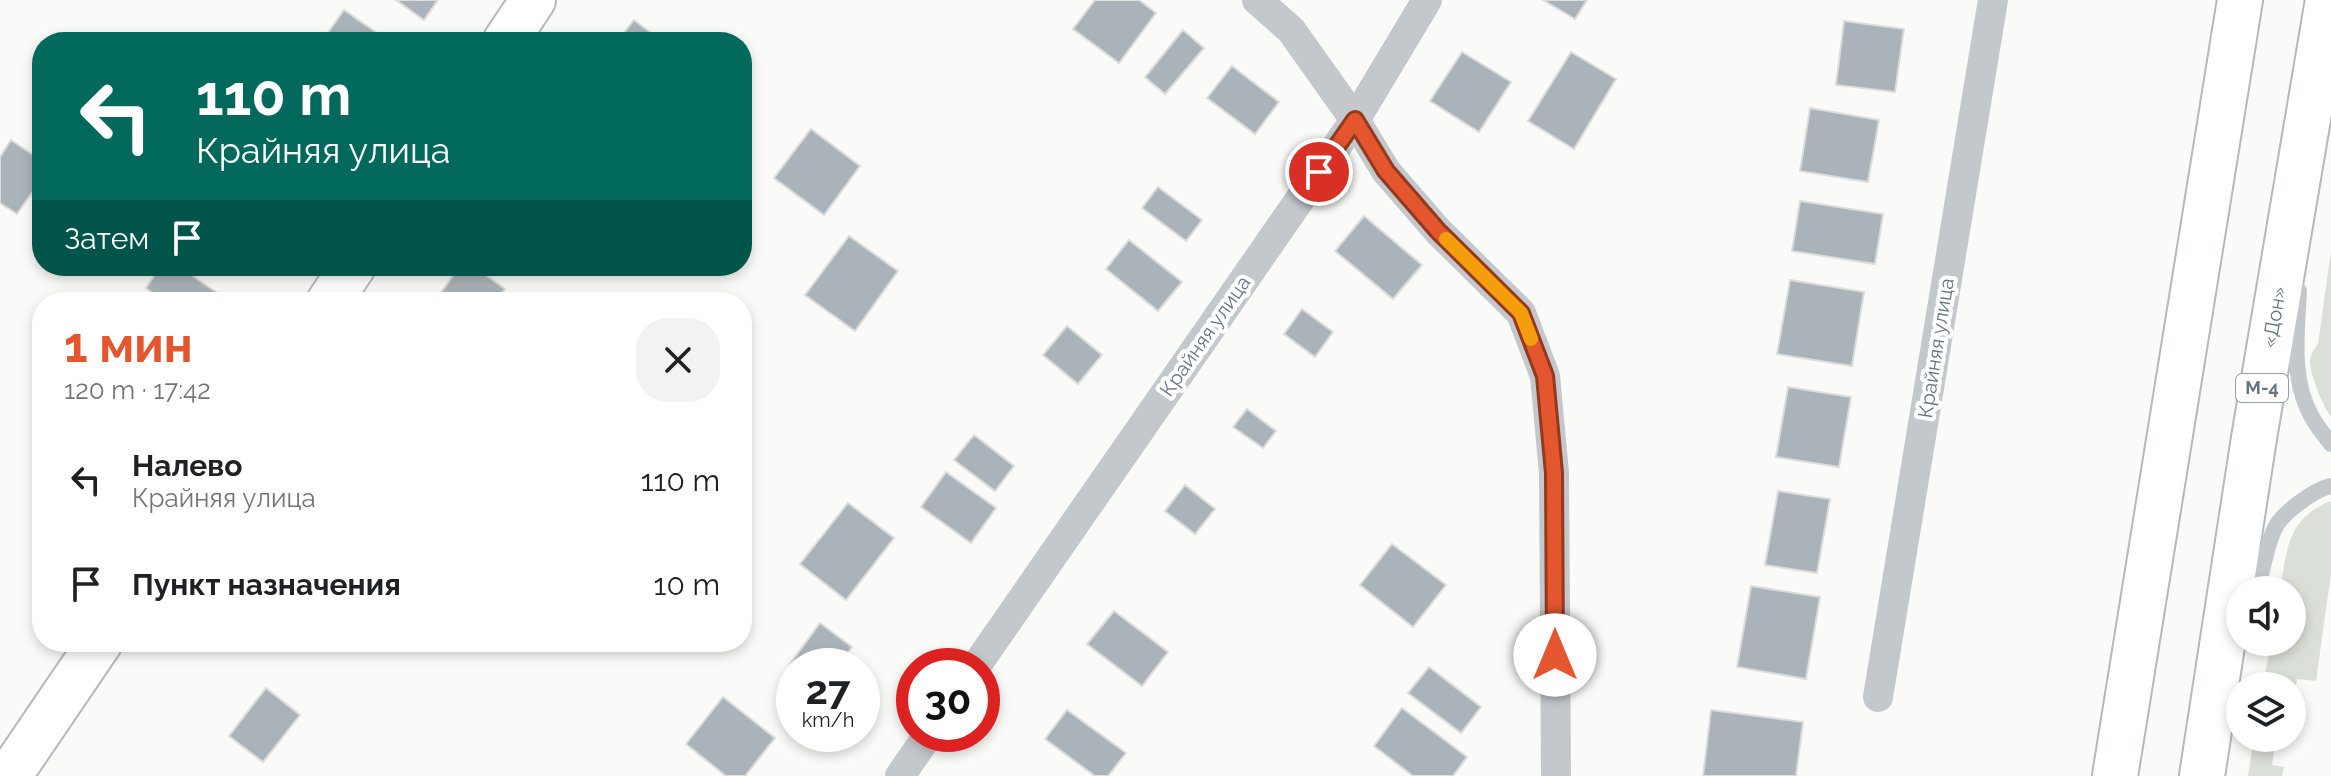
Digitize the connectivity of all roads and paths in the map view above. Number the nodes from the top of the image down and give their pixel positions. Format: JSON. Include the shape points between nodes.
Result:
{"nodes":[{"id":1,"x":533,"y":0,"type":"edge"},
{"id":2,"x":1257,"y":0,"type":"edge"},
{"id":3,"x":1427,"y":0,"type":"edge"},
{"id":4,"x":1993,"y":0,"type":"edge"},
{"id":5,"x":2240,"y":0,"type":"edge"},
{"id":6,"x":2328,"y":0,"type":"edge"},
{"id":7,"x":512,"y":32,"type":"edge"},
{"id":8,"x":1355,"y":120,"type":"junction"},
{"id":9,"x":2307,"y":122,"type":"junction"},
{"id":10,"x":2331,"y":444,"type":"edge"},
{"id":11,"x":2331,"y":486,"type":"edge"},
{"id":12,"x":2261,"y":576,"type":"edge"},
{"id":13,"x":988,"y":648,"type":"edge"},
{"id":14,"x":93,"y":652,"type":"edge"},
{"id":15,"x":2238,"y":657,"type":"dead end"},
{"id":16,"x":1878,"y":697,"type":"dead end"},
{"id":17,"x":917,"y":752,"type":"edge"},
{"id":18,"x":9,"y":776,"type":"edge"},
{"id":19,"x":900,"y":776,"type":"edge"},
{"id":20,"x":1556,"y":776,"type":"edge"},
{"id":21,"x":2115,"y":776,"type":"edge"},
{"id":22,"x":2203,"y":776,"type":"edge"}],
"edges":[{"from":1,"to":7,"type":"main road"},
{"from":2,"to":8,"type":"street","via":[[1291,30]]},
{"from":3,"to":8,"type":"street","name":"Крайняя улица"},
{"from":4,"to":16,"type":"street","name":"Крайняя улица"},
{"from":5,"to":21,"type":"main road"},
{"from":6,"to":9,"type":"main road","name":"«Дон»","number":"М-4"},
{"from":8,"to":13,"type":"street","name":"Крайняя улица"},
{"from":8,"to":20,"type":"street","via":[[1386,171],[1521,313],[1545,376],[1554,473]]},
{"from":9,"to":10,"type":"lane","via":[[2296,355],[2311,417]]},
{"from":9,"to":22,"type":"main road","name":"«Дон»","number":"М-4"},
{"from":11,"to":12,"type":"lane","via":[[2297,505],[2276,526]]},
{"from":14,"to":18,"type":"main road"},
{"from":15,"to":22,"type":"lane"},
{"from":17,"to":19,"type":"street"}]}
